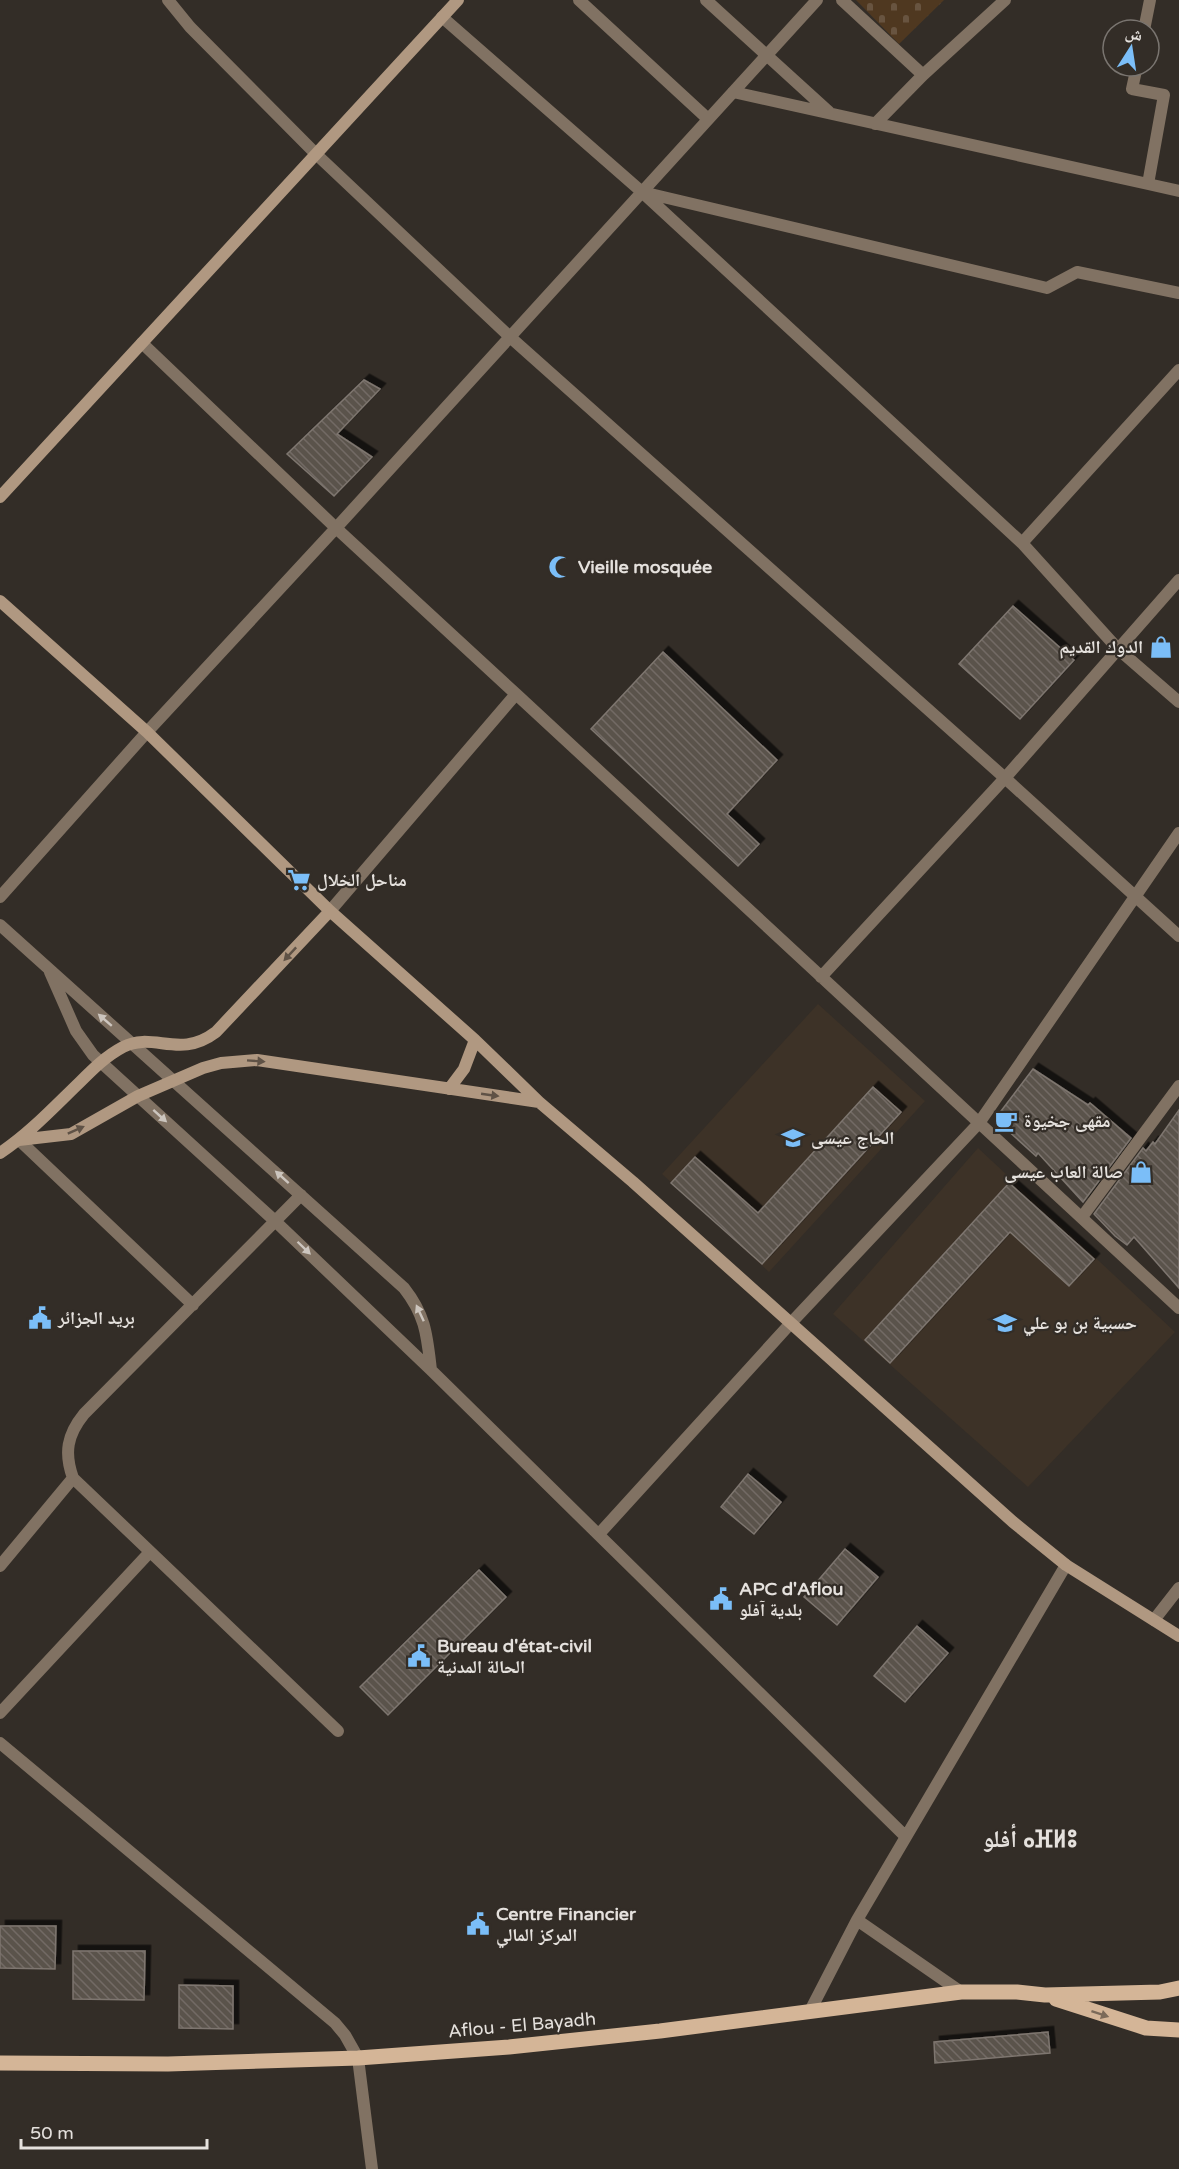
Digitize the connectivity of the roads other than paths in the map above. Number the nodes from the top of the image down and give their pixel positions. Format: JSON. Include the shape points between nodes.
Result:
{"nodes":[{"id":1,"x":168,"y":0,"type":"edge"},
{"id":2,"x":458,"y":0,"type":"edge"},
{"id":3,"x":579,"y":0,"type":"edge"},
{"id":4,"x":706,"y":0,"type":"edge"},
{"id":5,"x":817,"y":0,"type":"edge"},
{"id":6,"x":842,"y":0,"type":"edge"},
{"id":7,"x":1005,"y":0,"type":"edge"},
{"id":8,"x":1150,"y":0,"type":"edge"},
{"id":9,"x":442,"y":17,"type":"junction"},
{"id":10,"x":1146,"y":18,"type":"edge"},
{"id":11,"x":767,"y":55,"type":"junction"},
{"id":12,"x":923,"y":75,"type":"junction"},
{"id":13,"x":1134,"y":78,"type":"edge"},
{"id":14,"x":733,"y":92,"type":"junction"},
{"id":15,"x":830,"y":113,"type":"junction"},
{"id":16,"x":708,"y":119,"type":"junction"},
{"id":17,"x":875,"y":123,"type":"junction"},
{"id":18,"x":316,"y":154,"type":"junction"},
{"id":19,"x":1148,"y":183,"type":"junction"},
{"id":20,"x":1179,"y":191,"type":"edge"},
{"id":21,"x":642,"y":192,"type":"junction"},
{"id":22,"x":1179,"y":293,"type":"edge"},
{"id":23,"x":510,"y":337,"type":"junction"},
{"id":24,"x":142,"y":343,"type":"junction"},
{"id":25,"x":1179,"y":370,"type":"edge"},
{"id":26,"x":0,"y":497,"type":"edge"},
{"id":27,"x":336,"y":528,"type":"junction"},
{"id":28,"x":1022,"y":543,"type":"junction"},
{"id":29,"x":1179,"y":580,"type":"edge"},
{"id":30,"x":0,"y":601,"type":"edge"},
{"id":31,"x":1118,"y":649,"type":"junction"},
{"id":32,"x":516,"y":694,"type":"junction"},
{"id":33,"x":1179,"y":702,"type":"edge"},
{"id":34,"x":147,"y":732,"type":"junction"},
{"id":35,"x":1005,"y":778,"type":"junction"},
{"id":36,"x":1179,"y":833,"type":"edge"},
{"id":37,"x":1136,"y":896,"type":"junction"},
{"id":38,"x":0,"y":897,"type":"edge"},
{"id":39,"x":330,"y":911,"type":"junction"},
{"id":40,"x":0,"y":925,"type":"edge"},
{"id":41,"x":1179,"y":936,"type":"edge"},
{"id":42,"x":51,"y":972,"type":"junction"},
{"id":43,"x":821,"y":977,"type":"junction"},
{"id":44,"x":475,"y":1040,"type":"junction"},
{"id":45,"x":132,"y":1044,"type":"junction"},
{"id":46,"x":100,"y":1062,"type":"junction"},
{"id":47,"x":175,"y":1080,"type":"junction"},
{"id":48,"x":1179,"y":1086,"type":"edge"},
{"id":49,"x":449,"y":1089,"type":"junction"},
{"id":50,"x":138,"y":1096,"type":"junction"},
{"id":51,"x":539,"y":1102,"type":"junction"},
{"id":52,"x":979,"y":1123,"type":"junction"},
{"id":53,"x":19,"y":1140,"type":"junction"},
{"id":54,"x":0,"y":1153,"type":"edge"},
{"id":55,"x":301,"y":1195,"type":"junction"},
{"id":56,"x":1082,"y":1217,"type":"junction"},
{"id":57,"x":275,"y":1221,"type":"junction"},
{"id":58,"x":193,"y":1305,"type":"junction"},
{"id":59,"x":1179,"y":1308,"type":"edge"},
{"id":60,"x":790,"y":1324,"type":"junction"},
{"id":61,"x":431,"y":1370,"type":"junction"},
{"id":62,"x":73,"y":1478,"type":"junction"},
{"id":63,"x":599,"y":1534,"type":"junction"},
{"id":64,"x":149,"y":1553,"type":"junction"},
{"id":65,"x":1066,"y":1565,"type":"junction"},
{"id":66,"x":0,"y":1566,"type":"edge"},
{"id":67,"x":1179,"y":1588,"type":"edge"},
{"id":68,"x":1154,"y":1620,"type":"junction"},
{"id":69,"x":1179,"y":1636,"type":"edge"},
{"id":70,"x":0,"y":1713,"type":"edge"},
{"id":71,"x":338,"y":1731,"type":"dead end"},
{"id":72,"x":0,"y":1743,"type":"edge"},
{"id":73,"x":906,"y":1836,"type":"junction"},
{"id":74,"x":857,"y":1920,"type":"junction"},
{"id":75,"x":1179,"y":1988,"type":"edge"},
{"id":76,"x":961,"y":1992,"type":"junction"},
{"id":77,"x":1045,"y":1995,"type":"junction"},
{"id":78,"x":810,"y":2011,"type":"junction"},
{"id":79,"x":1179,"y":2030,"type":"edge"},
{"id":80,"x":358,"y":2058,"type":"junction"},
{"id":81,"x":0,"y":2063,"type":"edge"},
{"id":82,"x":372,"y":2169,"type":"edge"}],
"edges":[{"from":1,"to":18,"type":"street"},
{"from":2,"to":9,"type":"street"},
{"from":3,"to":16,"type":"street"},
{"from":4,"to":11,"type":"street"},
{"from":5,"to":11,"type":"street"},
{"from":6,"to":12,"type":"street"},
{"from":7,"to":12,"type":"street"},
{"from":8,"to":10,"type":"street"},
{"from":9,"to":18,"type":"street"},
{"from":9,"to":21,"type":"street"},
{"from":11,"to":14,"type":"street"},
{"from":11,"to":15,"type":"street"},
{"from":12,"to":17,"type":"street"},
{"from":13,"to":19,"type":"street","via":[[1132,89],[1164,95]]},
{"from":14,"to":15,"type":"street"},
{"from":14,"to":16,"type":"street"},
{"from":15,"to":17,"type":"street"},
{"from":16,"to":21,"type":"street"},
{"from":17,"to":19,"type":"street"},
{"from":18,"to":23,"type":"street"},
{"from":18,"to":24,"type":"street"},
{"from":19,"to":20,"type":"street"},
{"from":21,"to":22,"type":"street","via":[[1047,288],[1077,272]]},
{"from":21,"to":23,"type":"street"},
{"from":21,"to":28,"type":"street"},
{"from":23,"to":27,"type":"street"},
{"from":23,"to":35,"type":"street"},
{"from":24,"to":26,"type":"street"},
{"from":24,"to":27,"type":"street"},
{"from":25,"to":28,"type":"street"},
{"from":27,"to":32,"type":"street"},
{"from":27,"to":34,"type":"street"},
{"from":28,"to":31,"type":"street"},
{"from":29,"to":31,"type":"street"},
{"from":30,"to":34,"type":"street"},
{"from":31,"to":33,"type":"street"},
{"from":31,"to":35,"type":"street"},
{"from":32,"to":39,"type":"street"},
{"from":32,"to":43,"type":"street"},
{"from":34,"to":38,"type":"street"},
{"from":34,"to":39,"type":"street"},
{"from":35,"to":37,"type":"street"},
{"from":35,"to":43,"type":"street"},
{"from":36,"to":37,"type":"street"},
{"from":37,"to":41,"type":"street"},
{"from":37,"to":52,"type":"street"},
{"from":39,"to":44,"type":"street"},
{"from":39,"to":45,"type":"street","one_way":true,"via":[[206,1040],[182,1046]]},
{"from":40,"to":42,"type":"street"},
{"from":45,"to":42,"type":"street","one_way":true},
{"from":42,"to":46,"type":"street","via":[[81,1040]]},
{"from":43,"to":52,"type":"street"},
{"from":44,"to":49,"type":"street","via":[[464,1069]]},
{"from":44,"to":51,"type":"street"},
{"from":45,"to":46,"type":"street"},
{"from":45,"to":47,"type":"street"},
{"from":46,"to":50,"type":"street"},
{"from":46,"to":53,"type":"street"},
{"from":47,"to":49,"type":"street","one_way":true,"via":[[221,1063],[257,1060]]},
{"from":47,"to":50,"type":"street"},
{"from":55,"to":47,"type":"street","one_way":true},
{"from":48,"to":56,"type":"street"},
{"from":49,"to":51,"type":"street","one_way":true},
{"from":53,"to":50,"type":"street","one_way":true,"via":[[71,1134]]},
{"from":50,"to":57,"type":"street","one_way":true},
{"from":51,"to":60,"type":"street"},
{"from":52,"to":56,"type":"street"},
{"from":52,"to":60,"type":"street"},
{"from":53,"to":54,"type":"street"},
{"from":53,"to":58,"type":"street"},
{"from":55,"to":57,"type":"street"},
{"from":61,"to":55,"type":"street","one_way":true,"via":[[426,1328],[418,1306],[404,1288]]},
{"from":56,"to":59,"type":"street"},
{"from":57,"to":58,"type":"street"},
{"from":57,"to":61,"type":"street","one_way":true},
{"from":58,"to":62,"type":"street","via":[[75,1425],[67,1451]]},
{"from":60,"to":63,"type":"street"},
{"from":60,"to":65,"type":"street"},
{"from":61,"to":63,"type":"street"},
{"from":62,"to":64,"type":"street"},
{"from":62,"to":66,"type":"street"},
{"from":63,"to":73,"type":"street"},
{"from":64,"to":70,"type":"street"},
{"from":64,"to":71,"type":"street"},
{"from":65,"to":68,"type":"street"},
{"from":65,"to":73,"type":"street"},
{"from":67,"to":68,"type":"street"},
{"from":68,"to":69,"type":"street"},
{"from":72,"to":80,"type":"street","via":[[324,2013],[345,2035]]},
{"from":73,"to":74,"type":"street"},
{"from":74,"to":76,"type":"street"},
{"from":74,"to":78,"type":"street"},
{"from":75,"to":77,"type":"main road","name":"Aflou - El Bayadh","via":[[1160,1992]]},
{"from":76,"to":77,"type":"main road","name":"Aflou - El Bayadh"},
{"from":76,"to":78,"type":"main road","name":"Aflou - El Bayadh"},
{"from":77,"to":79,"type":"main road","name":"Aflou - El Bayadh","one_way":true,"via":[[1146,2028]]},
{"from":78,"to":80,"type":"main road","name":"Aflou - El Bayadh","via":[[521,2046]]},
{"from":80,"to":81,"type":"main road","name":"Aflou - El Bayadh","via":[[168,2064]]},
{"from":80,"to":82,"type":"street"}]}
